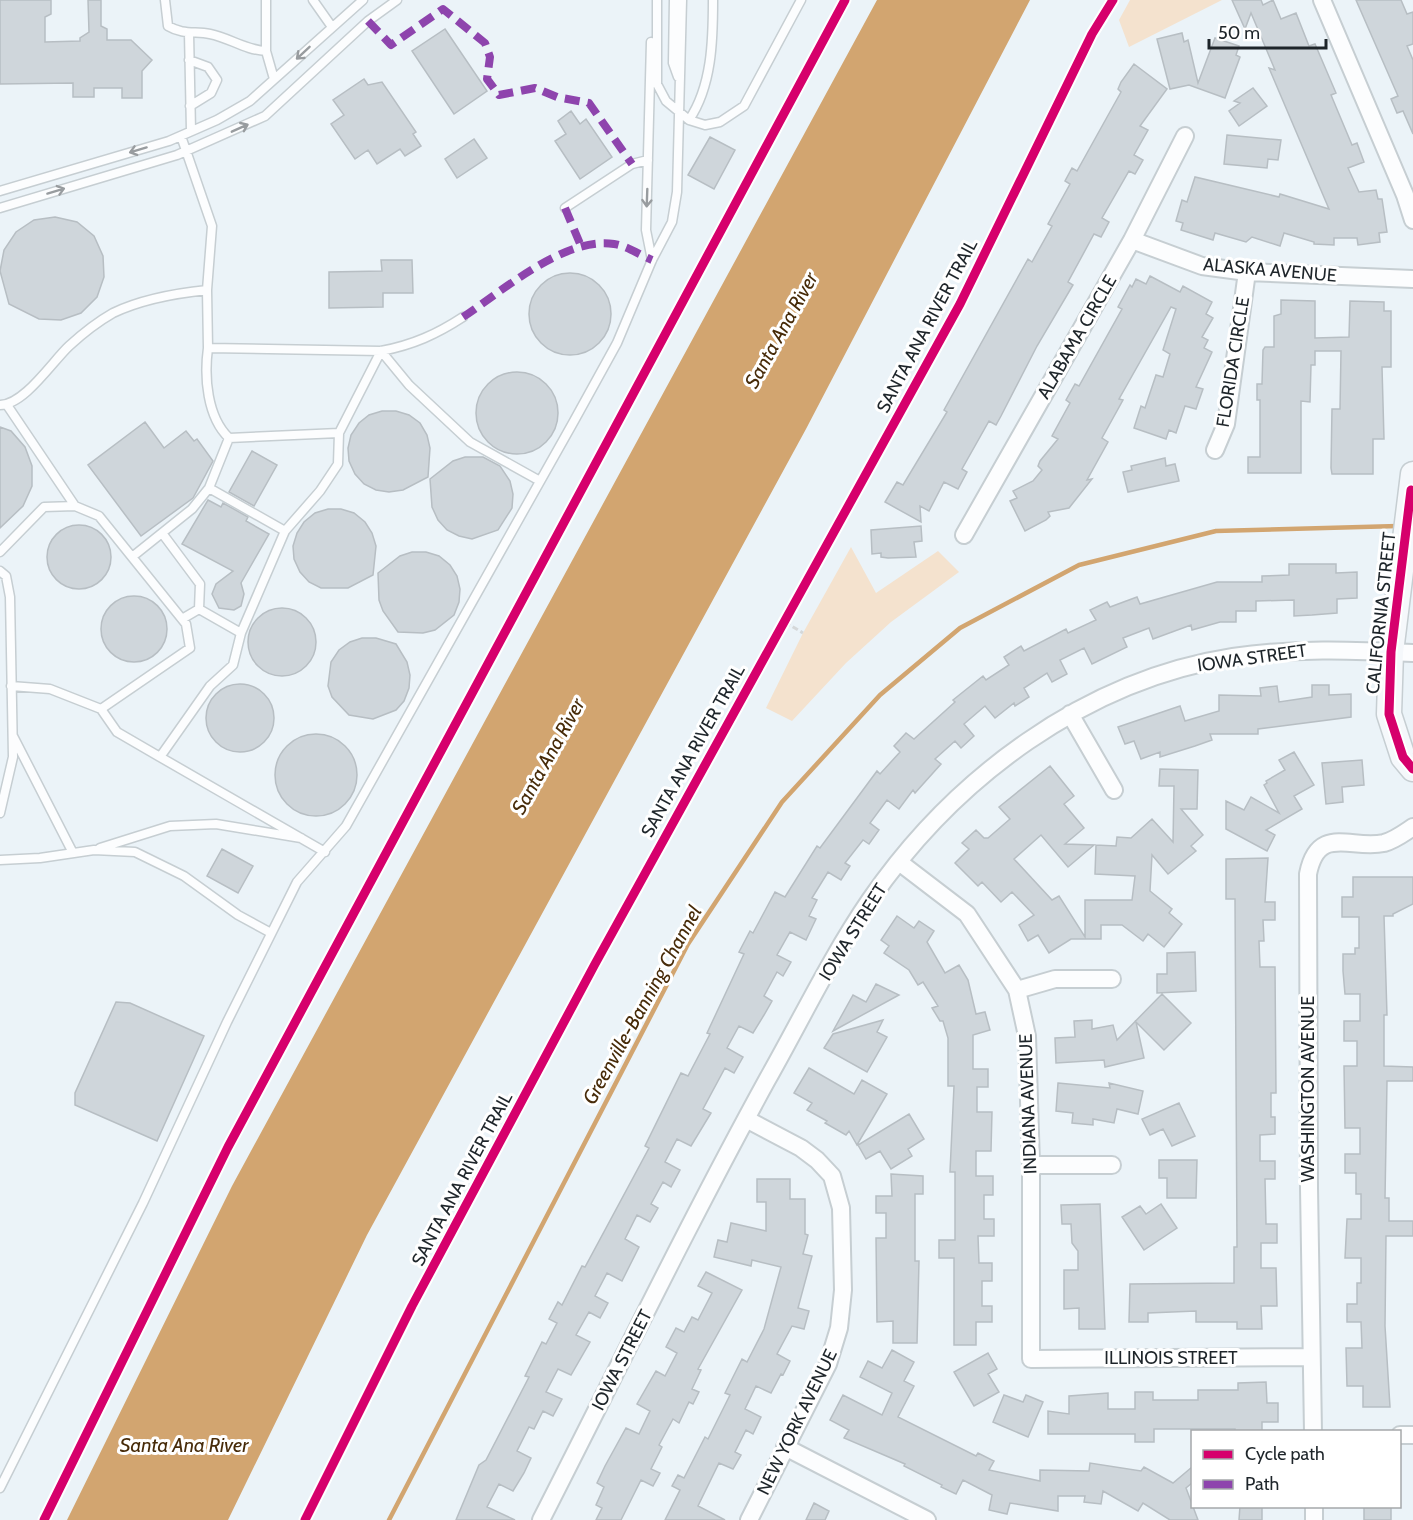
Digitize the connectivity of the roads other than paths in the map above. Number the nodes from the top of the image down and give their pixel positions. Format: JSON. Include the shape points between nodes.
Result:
{"nodes":[{"id":1,"x":165,"y":0,"type":"edge"},
{"id":2,"x":266,"y":0,"type":"edge"},
{"id":3,"x":313,"y":0,"type":"edge"},
{"id":4,"x":363,"y":0,"type":"edge"},
{"id":5,"x":397,"y":0,"type":"edge"},
{"id":6,"x":655,"y":0,"type":"edge"},
{"id":7,"x":674,"y":0,"type":"edge"},
{"id":8,"x":682,"y":0,"type":"edge"},
{"id":9,"x":713,"y":0,"type":"edge"},
{"id":10,"x":801,"y":0,"type":"edge"},
{"id":11,"x":1322,"y":0,"type":"edge"},
{"id":12,"x":332,"y":27,"type":"junction"},
{"id":13,"x":189,"y":33,"type":"junction"},
{"id":14,"x":266,"y":51,"type":"junction"},
{"id":15,"x":189,"y":60,"type":"junction"},
{"id":16,"x":274,"y":79,"type":"junction"},
{"id":17,"x":680,"y":83,"type":"junction"},
{"id":18,"x":190,"y":106,"type":"junction"},
{"id":19,"x":678,"y":113,"type":"junction"},
{"id":20,"x":689,"y":120,"type":"junction"},
{"id":21,"x":191,"y":131,"type":"junction"},
{"id":22,"x":181,"y":136,"type":"junction"},
{"id":23,"x":1185,"y":136,"type":"dead end"},
{"id":24,"x":187,"y":151,"type":"junction"},
{"id":25,"x":648,"y":160,"type":"junction"},
{"id":26,"x":0,"y":191,"type":"edge"},
{"id":27,"x":1409,"y":194,"type":"edge"},
{"id":28,"x":0,"y":208,"type":"edge"},
{"id":29,"x":565,"y":208,"type":"dead end"},
{"id":30,"x":1413,"y":219,"type":"edge"},
{"id":31,"x":1132,"y":240,"type":"junction"},
{"id":32,"x":652,"y":260,"type":"junction"},
{"id":33,"x":1247,"y":272,"type":"junction"},
{"id":34,"x":1413,"y":279,"type":"edge"},
{"id":35,"x":207,"y":290,"type":"junction"},
{"id":36,"x":463,"y":317,"type":"dead end"},
{"id":37,"x":208,"y":348,"type":"junction"},
{"id":38,"x":381,"y":351,"type":"junction"},
{"id":39,"x":3,"y":405,"type":"edge"},
{"id":40,"x":339,"y":432,"type":"junction"},
{"id":41,"x":229,"y":438,"type":"junction"},
{"id":42,"x":1215,"y":450,"type":"dead end"},
{"id":43,"x":540,"y":481,"type":"junction"},
{"id":44,"x":1412,"y":482,"type":"edge"},
{"id":45,"x":209,"y":488,"type":"junction"},
{"id":46,"x":75,"y":506,"type":"junction"},
{"id":47,"x":285,"y":531,"type":"junction"},
{"id":48,"x":162,"y":533,"type":"junction"},
{"id":49,"x":964,"y":535,"type":"dead end"},
{"id":50,"x":0,"y":552,"type":"edge"},
{"id":51,"x":132,"y":557,"type":"junction"},
{"id":52,"x":0,"y":571,"type":"edge"},
{"id":53,"x":200,"y":609,"type":"junction"},
{"id":54,"x":182,"y":619,"type":"junction"},
{"id":55,"x":241,"y":633,"type":"junction"},
{"id":56,"x":1402,"y":652,"type":"edge"},
{"id":57,"x":11,"y":686,"type":"junction"},
{"id":58,"x":101,"y":709,"type":"junction"},
{"id":59,"x":1070,"y":714,"type":"junction"},
{"id":60,"x":12,"y":734,"type":"junction"},
{"id":61,"x":160,"y":757,"type":"junction"},
{"id":62,"x":1413,"y":769,"type":"edge"},
{"id":63,"x":1114,"y":790,"type":"dead end"},
{"id":64,"x":0,"y":813,"type":"edge"},
{"id":65,"x":1413,"y":827,"type":"edge"},
{"id":66,"x":302,"y":838,"type":"junction"},
{"id":67,"x":94,"y":850,"type":"junction"},
{"id":68,"x":325,"y":852,"type":"junction"},
{"id":69,"x":73,"y":853,"type":"junction"},
{"id":70,"x":0,"y":860,"type":"edge"},
{"id":71,"x":899,"y":862,"type":"junction"},
{"id":72,"x":271,"y":933,"type":"junction"},
{"id":73,"x":1112,"y":979,"type":"dead end"},
{"id":74,"x":1017,"y":990,"type":"junction"},
{"id":75,"x":746,"y":1119,"type":"junction"},
{"id":76,"x":1031,"y":1165,"type":"junction"},
{"id":77,"x":1112,"y":1165,"type":"dead end"},
{"id":78,"x":1311,"y":1357,"type":"junction"},
{"id":79,"x":1031,"y":1359,"type":"joint"},
{"id":80,"x":1313,"y":1430,"type":"edge"},
{"id":81,"x":785,"y":1447,"type":"junction"},
{"id":82,"x":0,"y":1488,"type":"edge"},
{"id":83,"x":540,"y":1520,"type":"edge"},
{"id":84,"x":749,"y":1520,"type":"edge"},
{"id":85,"x":927,"y":1520,"type":"edge"}],
"edges":[{"from":1,"to":13,"type":"lane","via":[[168,26],[179,33]]},
{"from":2,"to":14,"type":"lane"},
{"from":3,"to":12,"type":"lane"},
{"from":4,"to":12,"type":"lane"},
{"from":24,"to":5,"type":"lane","one_way":true,"via":[[265,116],[368,21]]},
{"from":6,"to":19,"type":"lane","via":[[657,84]]},
{"from":6,"to":25,"type":"lane"},
{"from":7,"to":17,"type":"lane","via":[[673,63]]},
{"from":8,"to":17,"type":"lane"},
{"from":9,"to":20,"type":"lane","via":[[709,62],[700,105]]},
{"from":10,"to":20,"type":"lane","via":[[744,106],[720,122],[705,125]]},
{"from":11,"to":27,"type":"street"},
{"from":12,"to":16,"type":"lane","one_way":true},
{"from":13,"to":14,"type":"lane","via":[[211,34],[249,50]]},
{"from":13,"to":15,"type":"lane"},
{"from":14,"to":16,"type":"lane"},
{"from":15,"to":18,"type":"lane"},
{"from":15,"to":18,"type":"lane","via":[[208,67],[217,80],[212,93]]},
{"from":16,"to":21,"type":"lane","via":[[250,101]]},
{"from":17,"to":19,"type":"lane"},
{"from":18,"to":21,"type":"lane"},
{"from":19,"to":20,"type":"lane"},
{"from":19,"to":32,"type":"lane","via":[[676,207]]},
{"from":21,"to":22,"type":"lane"},
{"from":22,"to":24,"type":"lane"},
{"from":22,"to":26,"type":"lane","one_way":true},
{"from":23,"to":31,"type":"street","name":"ALABAMA CIRCLE"},
{"from":28,"to":24,"type":"lane","one_way":true},
{"from":24,"to":35,"type":"lane","via":[[212,226]]},
{"from":25,"to":29,"type":"lane","via":[[632,164]]},
{"from":25,"to":32,"type":"lane","one_way":true,"via":[[646,230]]},
{"from":27,"to":30,"type":"street"},
{"from":31,"to":33,"type":"street","name":"ALASKA AVENUE","via":[[1202,266]]},
{"from":31,"to":49,"type":"street","name":"ALABAMA CIRCLE"},
{"from":32,"to":43,"type":"lane","via":[[616,343]]},
{"from":33,"to":34,"type":"street","name":"ALASKA AVENUE"},
{"from":33,"to":42,"type":"street","name":"FLORIDA CIRCLE","via":[[1226,424]]},
{"from":35,"to":37,"type":"lane"},
{"from":35,"to":39,"type":"lane","via":[[176,293],[113,313],[70,346],[27,391]]},
{"from":36,"to":38,"type":"lane","via":[[438,333]]},
{"from":37,"to":38,"type":"lane"},
{"from":37,"to":41,"type":"lane","via":[[205,371],[214,415]]},
{"from":38,"to":40,"type":"lane"},
{"from":38,"to":43,"type":"lane","via":[[409,385],[470,442]]},
{"from":39,"to":46,"type":"lane"},
{"from":40,"to":41,"type":"lane"},
{"from":40,"to":47,"type":"lane","via":[[338,464]]},
{"from":41,"to":45,"type":"lane"},
{"from":43,"to":68,"type":"lane","via":[[346,826]]},
{"from":44,"to":56,"type":"street","name":"CALIFORNIA STREET","via":[[1401,566]]},
{"from":45,"to":47,"type":"lane"},
{"from":45,"to":48,"type":"lane","via":[[192,509]]},
{"from":46,"to":50,"type":"lane","via":[[44,507]]},
{"from":46,"to":51,"type":"lane","via":[[99,516]]},
{"from":47,"to":55,"type":"lane"},
{"from":48,"to":51,"type":"lane"},
{"from":48,"to":53,"type":"lane","via":[[200,585]]},
{"from":51,"to":54,"type":"lane"},
{"from":52,"to":57,"type":"lane","via":[[6,576],[10,597]]},
{"from":53,"to":54,"type":"lane"},
{"from":53,"to":55,"type":"lane"},
{"from":54,"to":58,"type":"lane","via":[[190,648]]},
{"from":55,"to":61,"type":"lane","via":[[234,665],[210,686]]},
{"from":56,"to":59,"type":"street","name":"IOWA STREET","via":[[1308,649],[1229,657],[1130,686]]},
{"from":56,"to":62,"type":"street","name":"CALIFORNIA STREET","via":[[1389,714],[1403,757]]},
{"from":57,"to":58,"type":"lane","via":[[50,689]]},
{"from":57,"to":60,"type":"lane"},
{"from":58,"to":61,"type":"lane","via":[[117,732]]},
{"from":59,"to":63,"type":"street"},
{"from":59,"to":71,"type":"street","name":"IOWA STREET","via":[[989,769]]},
{"from":60,"to":64,"type":"lane","via":[[13,757]]},
{"from":60,"to":69,"type":"lane"},
{"from":61,"to":66,"type":"lane"},
{"from":65,"to":78,"type":"street","name":"WASHINGTON AVENUE","via":[[1384,843],[1324,845],[1310,866],[1307,942]]},
{"from":66,"to":67,"type":"lane","via":[[216,824],[170,826]]},
{"from":66,"to":68,"type":"lane"},
{"from":67,"to":69,"type":"lane"},
{"from":67,"to":72,"type":"lane","via":[[135,852],[184,876],[238,915]]},
{"from":68,"to":72,"type":"lane","via":[[297,882]]},
{"from":69,"to":70,"type":"lane"},
{"from":71,"to":74,"type":"street","name":"INDIANA AVENUE","via":[[967,914]]},
{"from":71,"to":75,"type":"street","name":"IOWA STREET","via":[[848,934]]},
{"from":72,"to":82,"type":"lane","via":[[143,1203]]},
{"from":73,"to":74,"type":"street","via":[[1055,979]]},
{"from":74,"to":76,"type":"street","name":"INDIANA AVENUE","via":[[1027,1036]]},
{"from":75,"to":81,"type":"street","name":"NEW YORK AVENUE","via":[[818,1160],[832,1176],[841,1208],[843,1290],[839,1328],[828,1364]]},
{"from":75,"to":83,"type":"street","name":"IOWA STREET"},
{"from":76,"to":77,"type":"street"},
{"from":76,"to":79,"type":"street","name":"INDIANA AVENUE"},
{"from":78,"to":79,"type":"street","name":"ILLINOIS STREET"},
{"from":78,"to":80,"type":"street","name":"WASHINGTON AVENUE"},
{"from":81,"to":84,"type":"street","name":"NEW YORK AVENUE"},
{"from":81,"to":85,"type":"street"}]}
